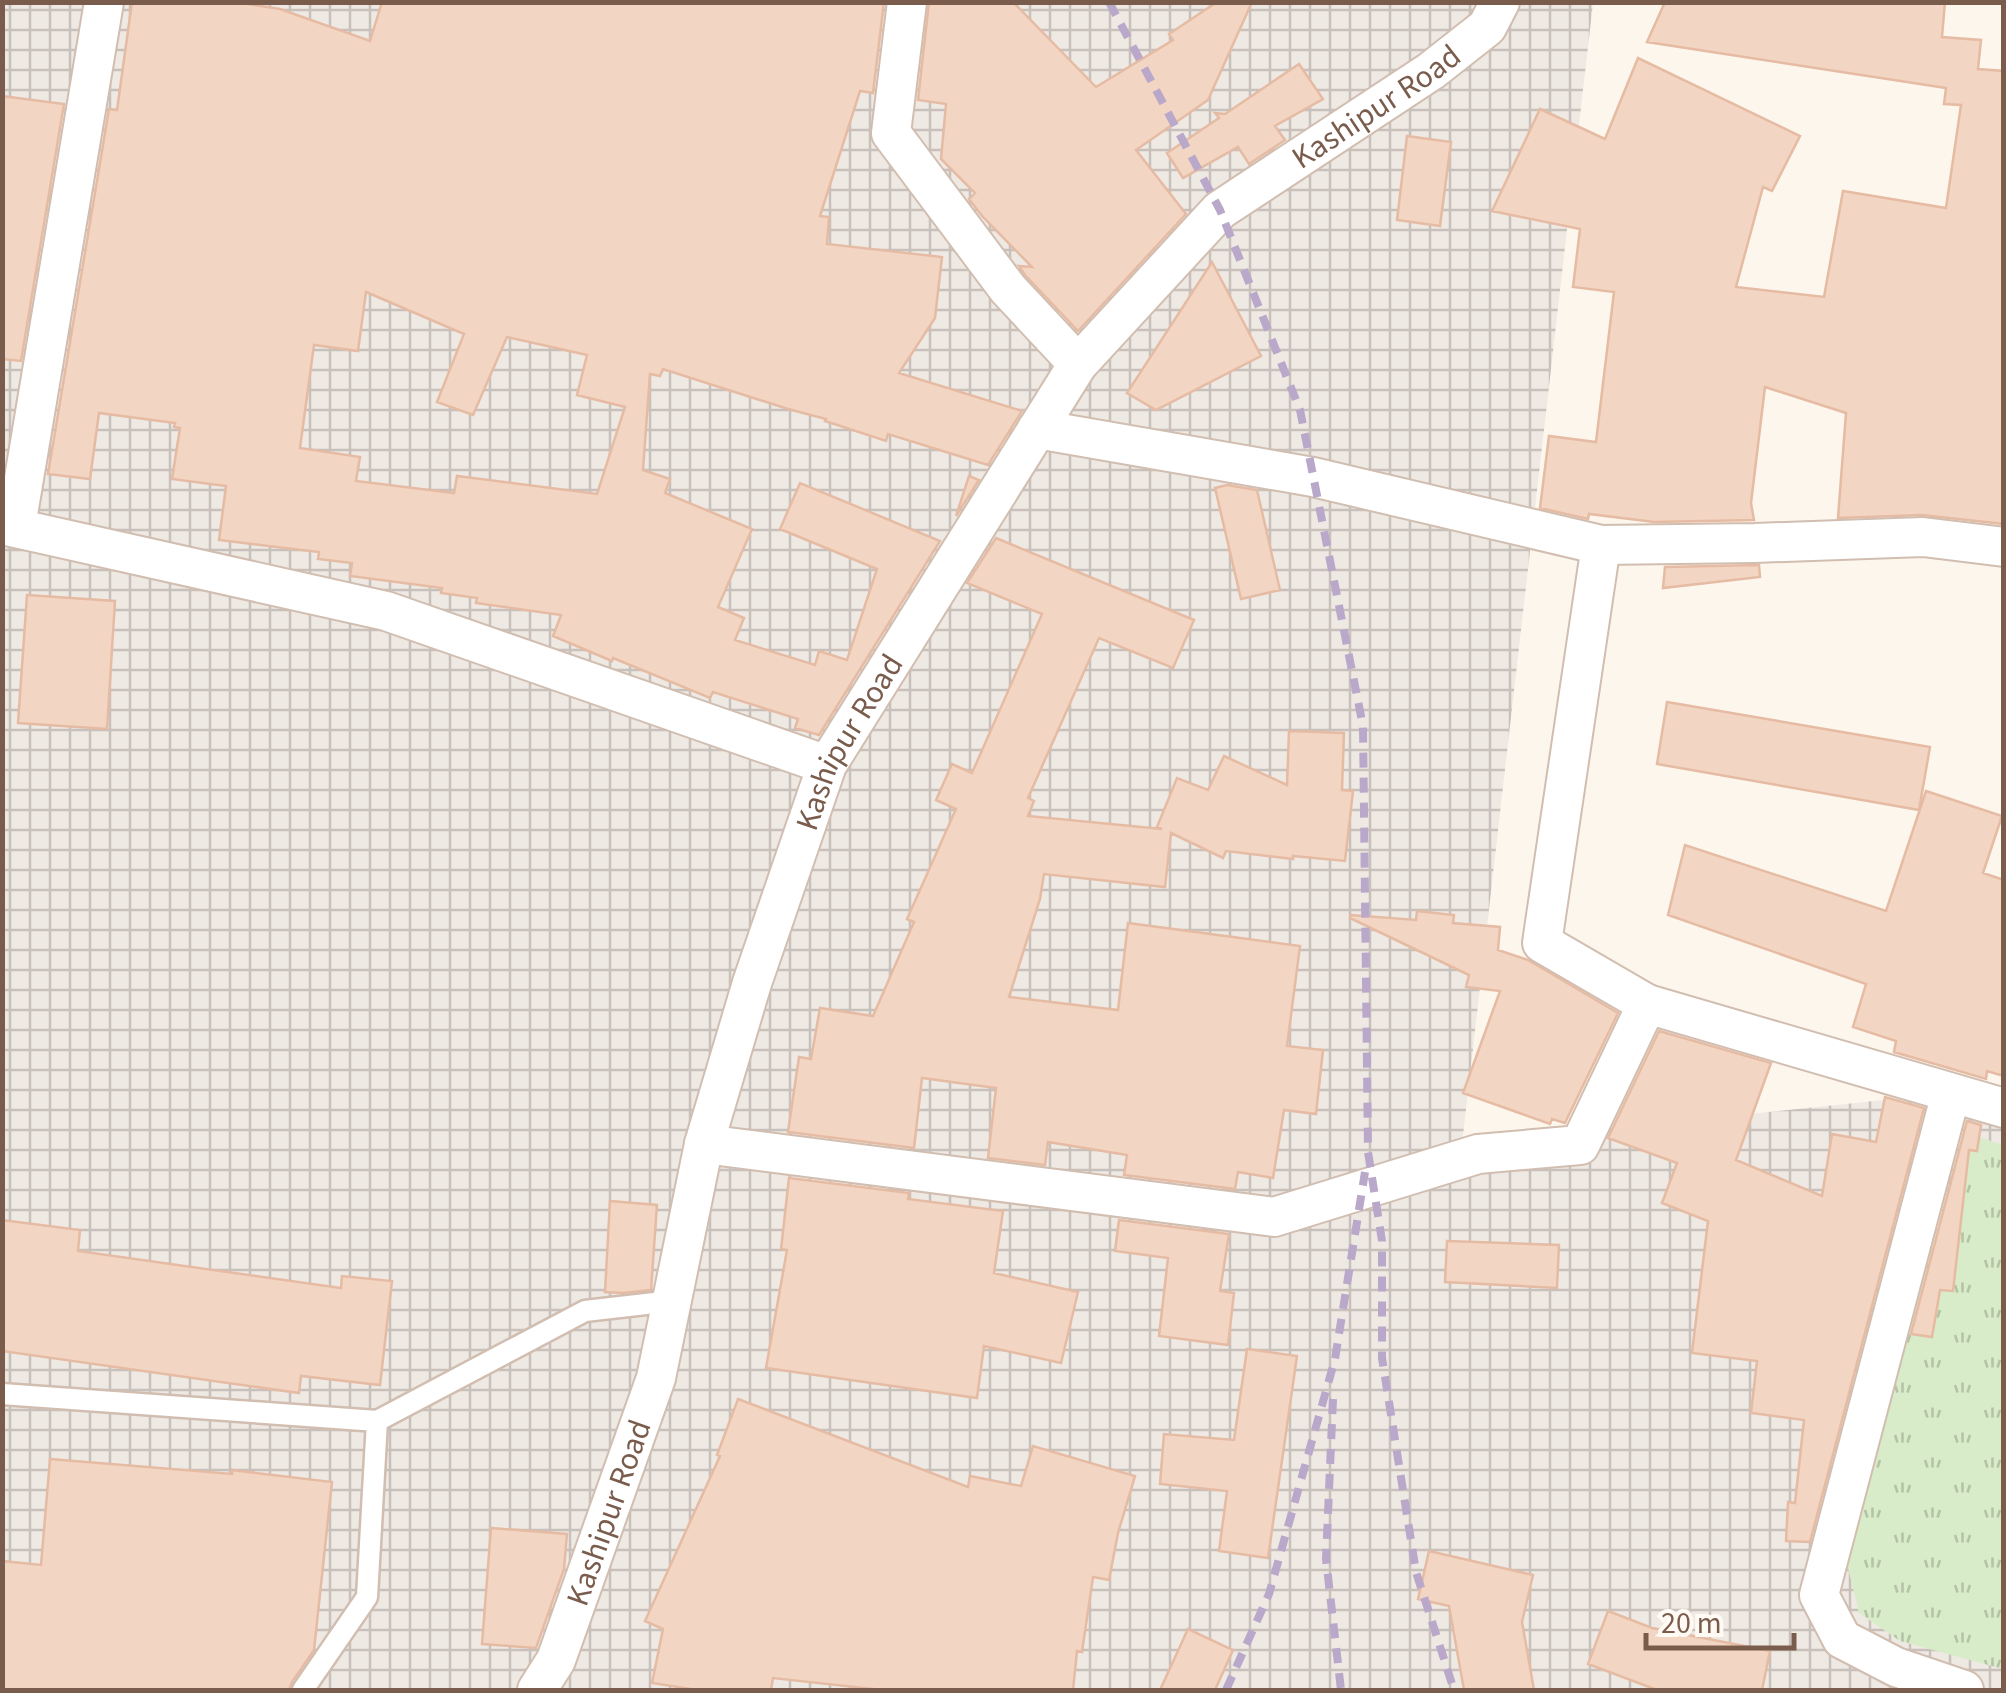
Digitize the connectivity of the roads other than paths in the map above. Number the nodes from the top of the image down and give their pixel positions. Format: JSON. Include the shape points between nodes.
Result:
{"nodes":[{"id":1,"x":104,"y":2,"type":"edge"},
{"id":2,"x":907,"y":2,"type":"edge"},
{"id":3,"x":1500,"y":2,"type":"edge"},
{"id":4,"x":1078,"y":364,"type":"junction"},
{"id":5,"x":1037,"y":429,"type":"junction"},
{"id":6,"x":9,"y":526,"type":"edge"},
{"id":7,"x":1601,"y":545,"type":"junction"},
{"id":8,"x":2004,"y":548,"type":"edge"},
{"id":9,"x":827,"y":765,"type":"junction"},
{"id":10,"x":1647,"y":1004,"type":"junction"},
{"id":11,"x":1951,"y":1094,"type":"junction"},
{"id":12,"x":2004,"y":1108,"type":"edge"},
{"id":13,"x":704,"y":1144,"type":"junction"},
{"id":14,"x":672,"y":1301,"type":"junction"},
{"id":15,"x":2,"y":1394,"type":"edge"},
{"id":16,"x":377,"y":1422,"type":"junction"},
{"id":17,"x":303,"y":1690,"type":"edge"},
{"id":18,"x":537,"y":1690,"type":"edge"},
{"id":19,"x":1964,"y":1690,"type":"edge"}],
"edges":[{"from":1,"to":6,"type":"street"},
{"from":2,"to":4,"type":"street","via":[[891,133],[1008,289]]},
{"from":3,"to":4,"type":"street","name":"Kashipur Road","via":[[1487,27],[1431,71],[1220,210]]},
{"from":4,"to":5,"type":"street","name":"Kashipur Road"},
{"from":5,"to":7,"type":"street","via":[[1313,478]]},
{"from":5,"to":9,"type":"street","name":"Kashipur Road"},
{"from":6,"to":9,"type":"street","via":[[386,612]]},
{"from":7,"to":8,"type":"street","via":[[1922,538]]},
{"from":7,"to":10,"type":"street","via":[[1542,943]]},
{"from":9,"to":13,"type":"street","name":"Kashipur Road"},
{"from":10,"to":11,"type":"street"},
{"from":10,"to":13,"type":"street","via":[[1580,1144],[1478,1154],[1274,1217]]},
{"from":11,"to":12,"type":"street"},
{"from":11,"to":19,"type":"street","via":[[1820,1595],[1842,1639],[1896,1667]]},
{"from":13,"to":14,"type":"street","name":"Kashipur Road"},
{"from":14,"to":16,"type":"lane","via":[[584,1312]]},
{"from":14,"to":18,"type":"street","name":"Kashipur Road","via":[[656,1378],[556,1660]]},
{"from":15,"to":16,"type":"lane"},
{"from":16,"to":17,"type":"lane","via":[[367,1597]]}]}
